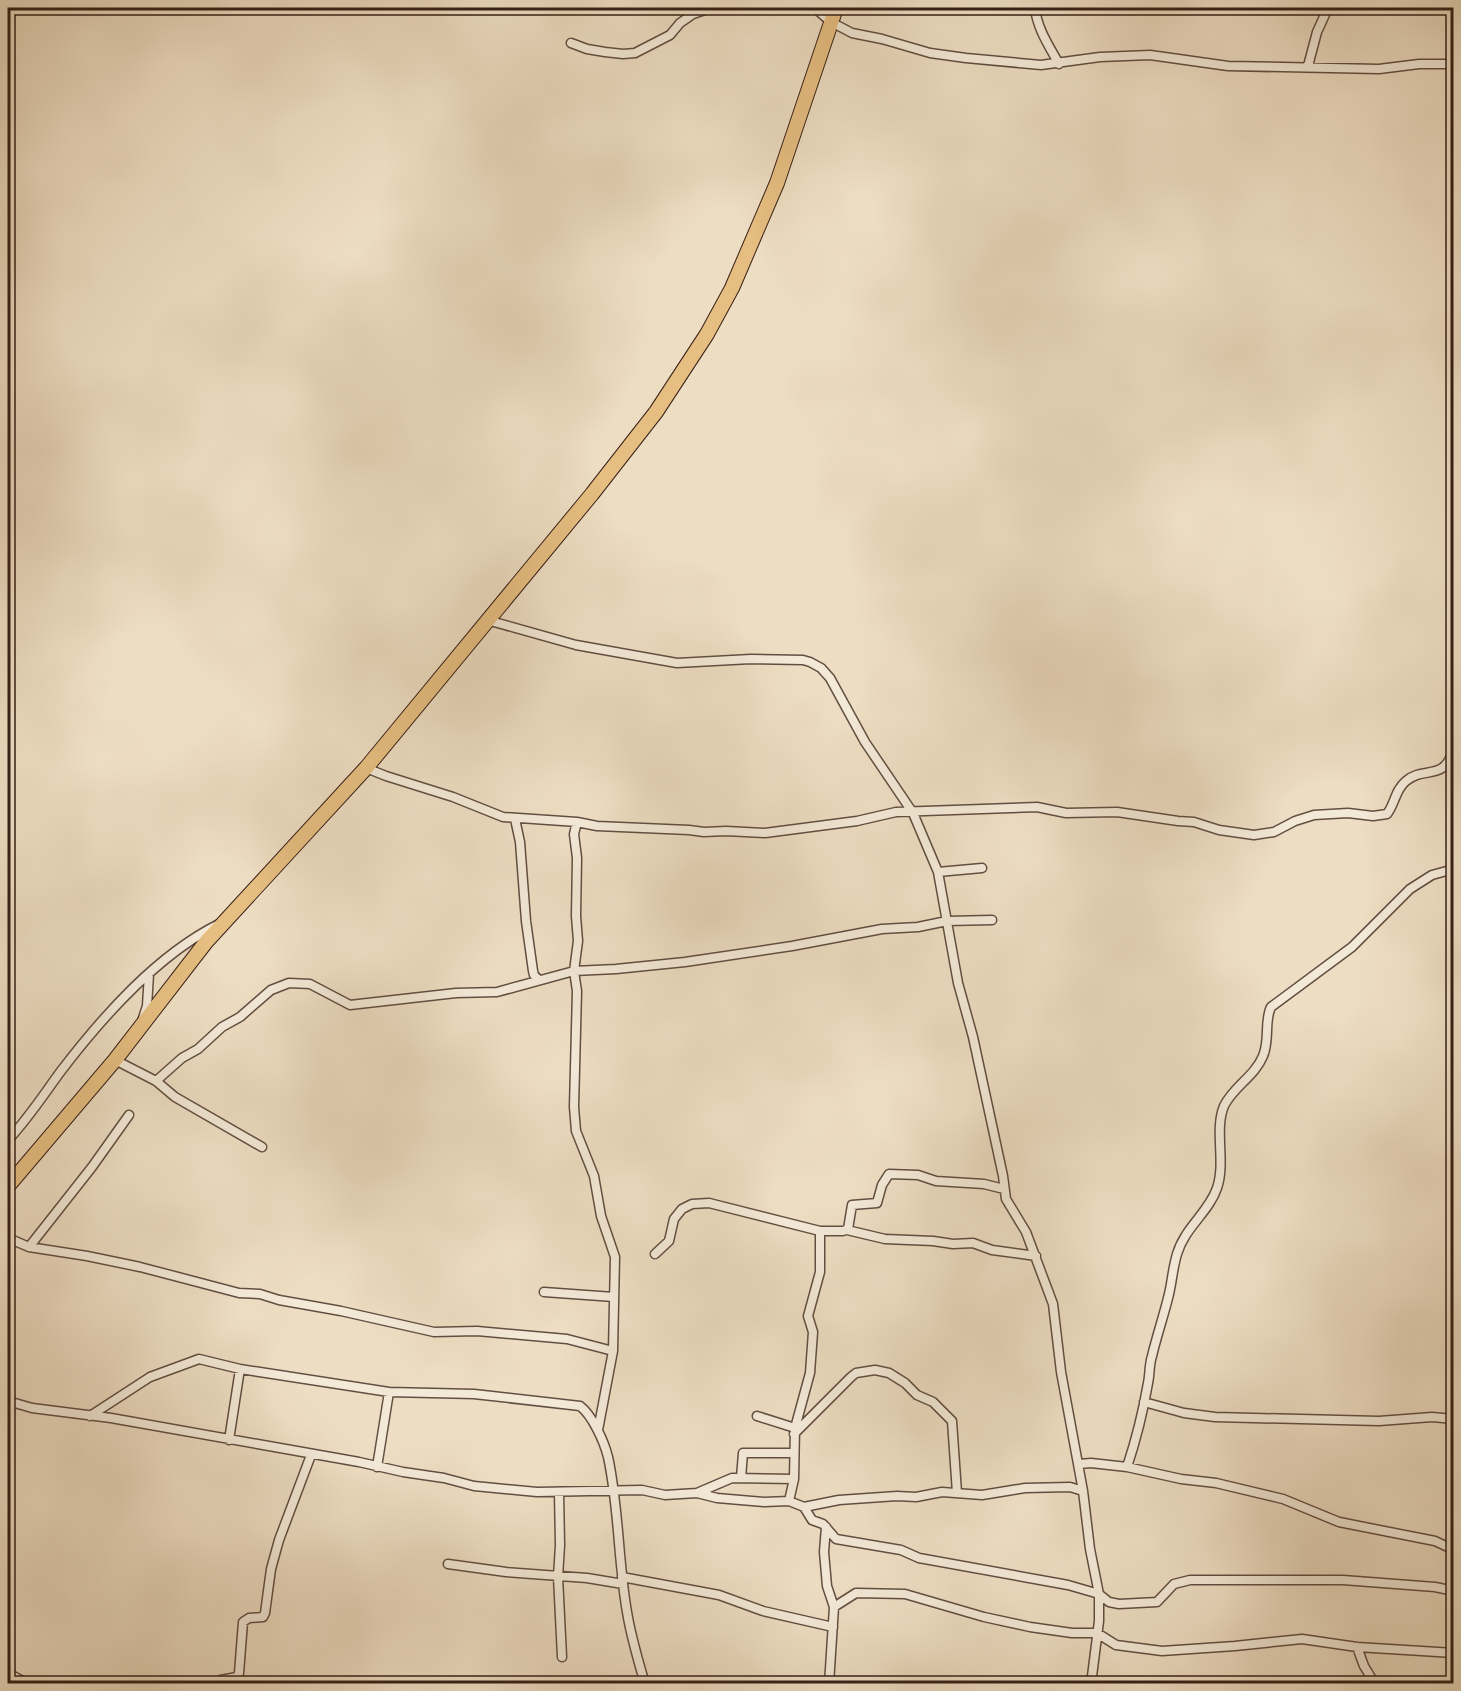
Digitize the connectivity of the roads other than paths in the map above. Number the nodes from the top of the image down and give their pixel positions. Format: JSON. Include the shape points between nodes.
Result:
{"nodes":[{"id":1,"x":711,"y":8,"type":"edge"},
{"id":2,"x":815,"y":8,"type":"edge"},
{"id":3,"x":836,"y":8,"type":"edge"},
{"id":4,"x":1035,"y":8,"type":"edge"},
{"id":5,"x":1328,"y":8,"type":"edge"},
{"id":6,"x":831,"y":22,"type":"junction"},
{"id":7,"x":570,"y":43,"type":"dead end"},
{"id":8,"x":1059,"y":64,"type":"junction"},
{"id":9,"x":1454,"y":64,"type":"edge"},
{"id":10,"x":1308,"y":66,"type":"junction"},
{"id":11,"x":487,"y":620,"type":"junction"},
{"id":12,"x":1454,"y":748,"type":"edge"},
{"id":13,"x":366,"y":768,"type":"junction"},
{"id":14,"x":913,"y":813,"type":"junction"},
{"id":15,"x":515,"y":819,"type":"junction"},
{"id":16,"x":577,"y":822,"type":"junction"},
{"id":17,"x":982,"y":868,"type":"dead end"},
{"id":18,"x":1454,"y":869,"type":"edge"},
{"id":19,"x":938,"y":872,"type":"junction"},
{"id":20,"x":227,"y":920,"type":"junction"},
{"id":21,"x":992,"y":920,"type":"dead end"},
{"id":22,"x":947,"y":921,"type":"junction"},
{"id":23,"x":574,"y":971,"type":"junction"},
{"id":24,"x":149,"y":974,"type":"junction"},
{"id":25,"x":539,"y":980,"type":"junction"},
{"id":26,"x":141,"y":1029,"type":"junction"},
{"id":27,"x":115,"y":1060,"type":"junction"},
{"id":28,"x":156,"y":1081,"type":"junction"},
{"id":29,"x":129,"y":1115,"type":"dead end"},
{"id":30,"x":8,"y":1140,"type":"edge"},
{"id":31,"x":262,"y":1148,"type":"dead end"},
{"id":32,"x":8,"y":1186,"type":"edge"},
{"id":33,"x":1004,"y":1189,"type":"junction"},
{"id":34,"x":847,"y":1230,"type":"junction"},
{"id":35,"x":820,"y":1231,"type":"junction"},
{"id":36,"x":8,"y":1238,"type":"edge"},
{"id":37,"x":29,"y":1247,"type":"junction"},
{"id":38,"x":655,"y":1254,"type":"dead end"},
{"id":39,"x":1036,"y":1256,"type":"junction"},
{"id":40,"x":544,"y":1292,"type":"dead end"},
{"id":41,"x":614,"y":1297,"type":"junction"},
{"id":42,"x":613,"y":1352,"type":"junction"},
{"id":43,"x":240,"y":1369,"type":"junction"},
{"id":44,"x":389,"y":1392,"type":"junction"},
{"id":45,"x":8,"y":1401,"type":"edge"},
{"id":46,"x":1144,"y":1402,"type":"junction"},
{"id":47,"x":90,"y":1416,"type":"junction"},
{"id":48,"x":757,"y":1416,"type":"dead end"},
{"id":49,"x":1454,"y":1419,"type":"edge"},
{"id":50,"x":794,"y":1431,"type":"junction"},
{"id":51,"x":597,"y":1433,"type":"junction"},
{"id":52,"x":229,"y":1440,"type":"junction"},
{"id":53,"x":794,"y":1453,"type":"junction"},
{"id":54,"x":311,"y":1455,"type":"junction"},
{"id":55,"x":1079,"y":1464,"type":"junction"},
{"id":56,"x":377,"y":1467,"type":"junction"},
{"id":57,"x":1127,"y":1467,"type":"junction"},
{"id":58,"x":741,"y":1478,"type":"junction"},
{"id":59,"x":794,"y":1479,"type":"junction"},
{"id":60,"x":613,"y":1490,"type":"junction"},
{"id":61,"x":1083,"y":1491,"type":"junction"},
{"id":62,"x":559,"y":1492,"type":"junction"},
{"id":63,"x":697,"y":1493,"type":"junction"},
{"id":64,"x":957,"y":1493,"type":"junction"},
{"id":65,"x":789,"y":1501,"type":"junction"},
{"id":66,"x":804,"y":1508,"type":"junction"},
{"id":67,"x":826,"y":1527,"type":"junction"},
{"id":68,"x":1454,"y":1550,"type":"edge"},
{"id":69,"x":448,"y":1564,"type":"dead end"},
{"id":70,"x":558,"y":1577,"type":"junction"},
{"id":71,"x":622,"y":1581,"type":"junction"},
{"id":72,"x":1454,"y":1591,"type":"edge"},
{"id":73,"x":1099,"y":1594,"type":"junction"},
{"id":74,"x":834,"y":1607,"type":"junction"},
{"id":75,"x":833,"y":1627,"type":"junction"},
{"id":76,"x":1097,"y":1633,"type":"junction"},
{"id":77,"x":1357,"y":1647,"type":"junction"},
{"id":78,"x":1454,"y":1653,"type":"edge"},
{"id":79,"x":562,"y":1657,"type":"dead end"},
{"id":80,"x":8,"y":1673,"type":"edge"},
{"id":81,"x":28,"y":1683,"type":"edge"},
{"id":82,"x":217,"y":1683,"type":"edge"},
{"id":83,"x":645,"y":1683,"type":"edge"},
{"id":84,"x":830,"y":1683,"type":"edge"},
{"id":85,"x":1091,"y":1683,"type":"edge"},
{"id":86,"x":1375,"y":1683,"type":"edge"}],
"edges":[{"from":1,"to":7,"type":"street","via":[[693,14],[670,35],[635,53],[604,52]]},
{"from":2,"to":6,"type":"street"},
{"from":3,"to":6,"type":"main road"},
{"from":4,"to":8,"type":"street","via":[[1042,33]]},
{"from":5,"to":10,"type":"street"},
{"from":6,"to":8,"type":"street","via":[[852,33],[930,53]]},
{"from":6,"to":11,"type":"main road","via":[[777,183],[732,288],[707,334],[656,412]]},
{"from":8,"to":10,"type":"street","via":[[1150,55],[1228,66]]},
{"from":9,"to":10,"type":"street","via":[[1379,69]]},
{"from":11,"to":13,"type":"main road"},
{"from":11,"to":14,"type":"street","via":[[576,645],[677,663],[751,659],[810,662],[825,671],[865,742]]},
{"from":12,"to":14,"type":"street","via":[[1446,765],[1438,771],[1413,776],[1403,783],[1387,814],[1314,815],[1265,834],[1247,835],[1194,822],[1117,812],[1066,813],[1037,807]]},
{"from":13,"to":15,"type":"street"},
{"from":13,"to":20,"type":"main road"},
{"from":14,"to":16,"type":"street","via":[[887,813],[857,821],[765,833]]},
{"from":14,"to":19,"type":"street"},
{"from":15,"to":16,"type":"street"},
{"from":15,"to":25,"type":"street","via":[[533,971]]},
{"from":16,"to":23,"type":"street","via":[[574,834],[578,941]]},
{"from":17,"to":19,"type":"street"},
{"from":18,"to":46,"type":"street","via":[[1432,875],[1410,889],[1352,947],[1271,1007],[1263,1056],[1224,1107],[1217,1188],[1178,1253]]},
{"from":19,"to":22,"type":"street"},
{"from":20,"to":24,"type":"street","via":[[182,945]]},
{"from":20,"to":26,"type":"main road"},
{"from":21,"to":22,"type":"street"},
{"from":22,"to":23,"type":"street","via":[[685,962]]},
{"from":22,"to":33,"type":"street"},
{"from":23,"to":25,"type":"street"},
{"from":23,"to":41,"type":"street","via":[[576,1131],[594,1176],[601,1216],[615,1257]]},
{"from":24,"to":26,"type":"street"},
{"from":24,"to":30,"type":"street","via":[[79,1048]]},
{"from":25,"to":28,"type":"street","via":[[497,992],[353,1005],[310,984],[282,984]]},
{"from":26,"to":27,"type":"main road"},
{"from":27,"to":28,"type":"street"},
{"from":27,"to":32,"type":"main road"},
{"from":28,"to":31,"type":"street","via":[[175,1097]]},
{"from":29,"to":37,"type":"street"},
{"from":33,"to":34,"type":"street","via":[[889,1174],[877,1203],[852,1205]]},
{"from":33,"to":39,"type":"street"},
{"from":34,"to":35,"type":"street"},
{"from":34,"to":39,"type":"street","via":[[885,1239],[973,1243],[992,1250]]},
{"from":35,"to":38,"type":"street","via":[[699,1203],[678,1213],[669,1240]]},
{"from":35,"to":50,"type":"street","via":[[820,1272],[808,1316],[813,1332],[810,1373]]},
{"from":36,"to":37,"type":"street"},
{"from":37,"to":42,"type":"street","via":[[97,1258],[239,1293],[260,1294],[434,1332],[477,1331],[567,1339]]},
{"from":39,"to":55,"type":"street","via":[[1053,1305]]},
{"from":40,"to":41,"type":"street"},
{"from":41,"to":42,"type":"street"},
{"from":42,"to":51,"type":"street"},
{"from":43,"to":44,"type":"street"},
{"from":43,"to":47,"type":"street","via":[[193,1360],[150,1377]]},
{"from":43,"to":52,"type":"street"},
{"from":44,"to":51,"type":"street","via":[[474,1394],[573,1404],[588,1412]]},
{"from":44,"to":56,"type":"street"},
{"from":45,"to":47,"type":"street"},
{"from":46,"to":49,"type":"street","via":[[1215,1417]]},
{"from":46,"to":57,"type":"street"},
{"from":47,"to":52,"type":"street"},
{"from":48,"to":50,"type":"street"},
{"from":50,"to":53,"type":"street"},
{"from":50,"to":64,"type":"street","via":[[856,1373],[889,1373],[933,1402],[952,1421]]},
{"from":51,"to":60,"type":"street","via":[[607,1454]]},
{"from":52,"to":54,"type":"street"},
{"from":53,"to":58,"type":"street","via":[[744,1453]]},
{"from":53,"to":59,"type":"street"},
{"from":54,"to":56,"type":"street"},
{"from":54,"to":82,"type":"street","via":[[281,1533],[265,1612],[260,1618],[243,1622],[237,1677]]},
{"from":55,"to":57,"type":"street"},
{"from":55,"to":61,"type":"street"},
{"from":56,"to":62,"type":"street","via":[[474,1486]]},
{"from":57,"to":68,"type":"street","via":[[1271,1496],[1339,1522],[1435,1540]]},
{"from":58,"to":59,"type":"street"},
{"from":58,"to":63,"type":"street","via":[[728,1479]]},
{"from":59,"to":65,"type":"street"},
{"from":60,"to":62,"type":"street"},
{"from":60,"to":63,"type":"street","via":[[665,1495]]},
{"from":60,"to":71,"type":"street"},
{"from":61,"to":64,"type":"street","via":[[1070,1487],[982,1495]]},
{"from":61,"to":73,"type":"street"},
{"from":62,"to":70,"type":"street"},
{"from":63,"to":65,"type":"street","via":[[764,1502]]},
{"from":64,"to":66,"type":"street","via":[[839,1500]]},
{"from":65,"to":66,"type":"street"},
{"from":66,"to":67,"type":"street","via":[[812,1520]]},
{"from":67,"to":73,"type":"street","via":[[836,1539]]},
{"from":67,"to":74,"type":"street","via":[[827,1586]]},
{"from":69,"to":70,"type":"street"},
{"from":70,"to":71,"type":"street"},
{"from":70,"to":79,"type":"street"},
{"from":71,"to":75,"type":"street","via":[[719,1595],[763,1611]]},
{"from":71,"to":83,"type":"street","via":[[636,1657]]},
{"from":72,"to":73,"type":"street","via":[[1353,1580],[1190,1580],[1174,1584],[1157,1602],[1119,1604]]},
{"from":73,"to":76,"type":"street"},
{"from":74,"to":75,"type":"street"},
{"from":74,"to":76,"type":"street","via":[[856,1593],[904,1594],[1018,1624]]},
{"from":75,"to":84,"type":"street"},
{"from":76,"to":77,"type":"street","via":[[1116,1645],[1162,1651],[1302,1639]]},
{"from":76,"to":85,"type":"street"},
{"from":77,"to":78,"type":"street"},
{"from":77,"to":86,"type":"street"},
{"from":80,"to":81,"type":"street"}]}
